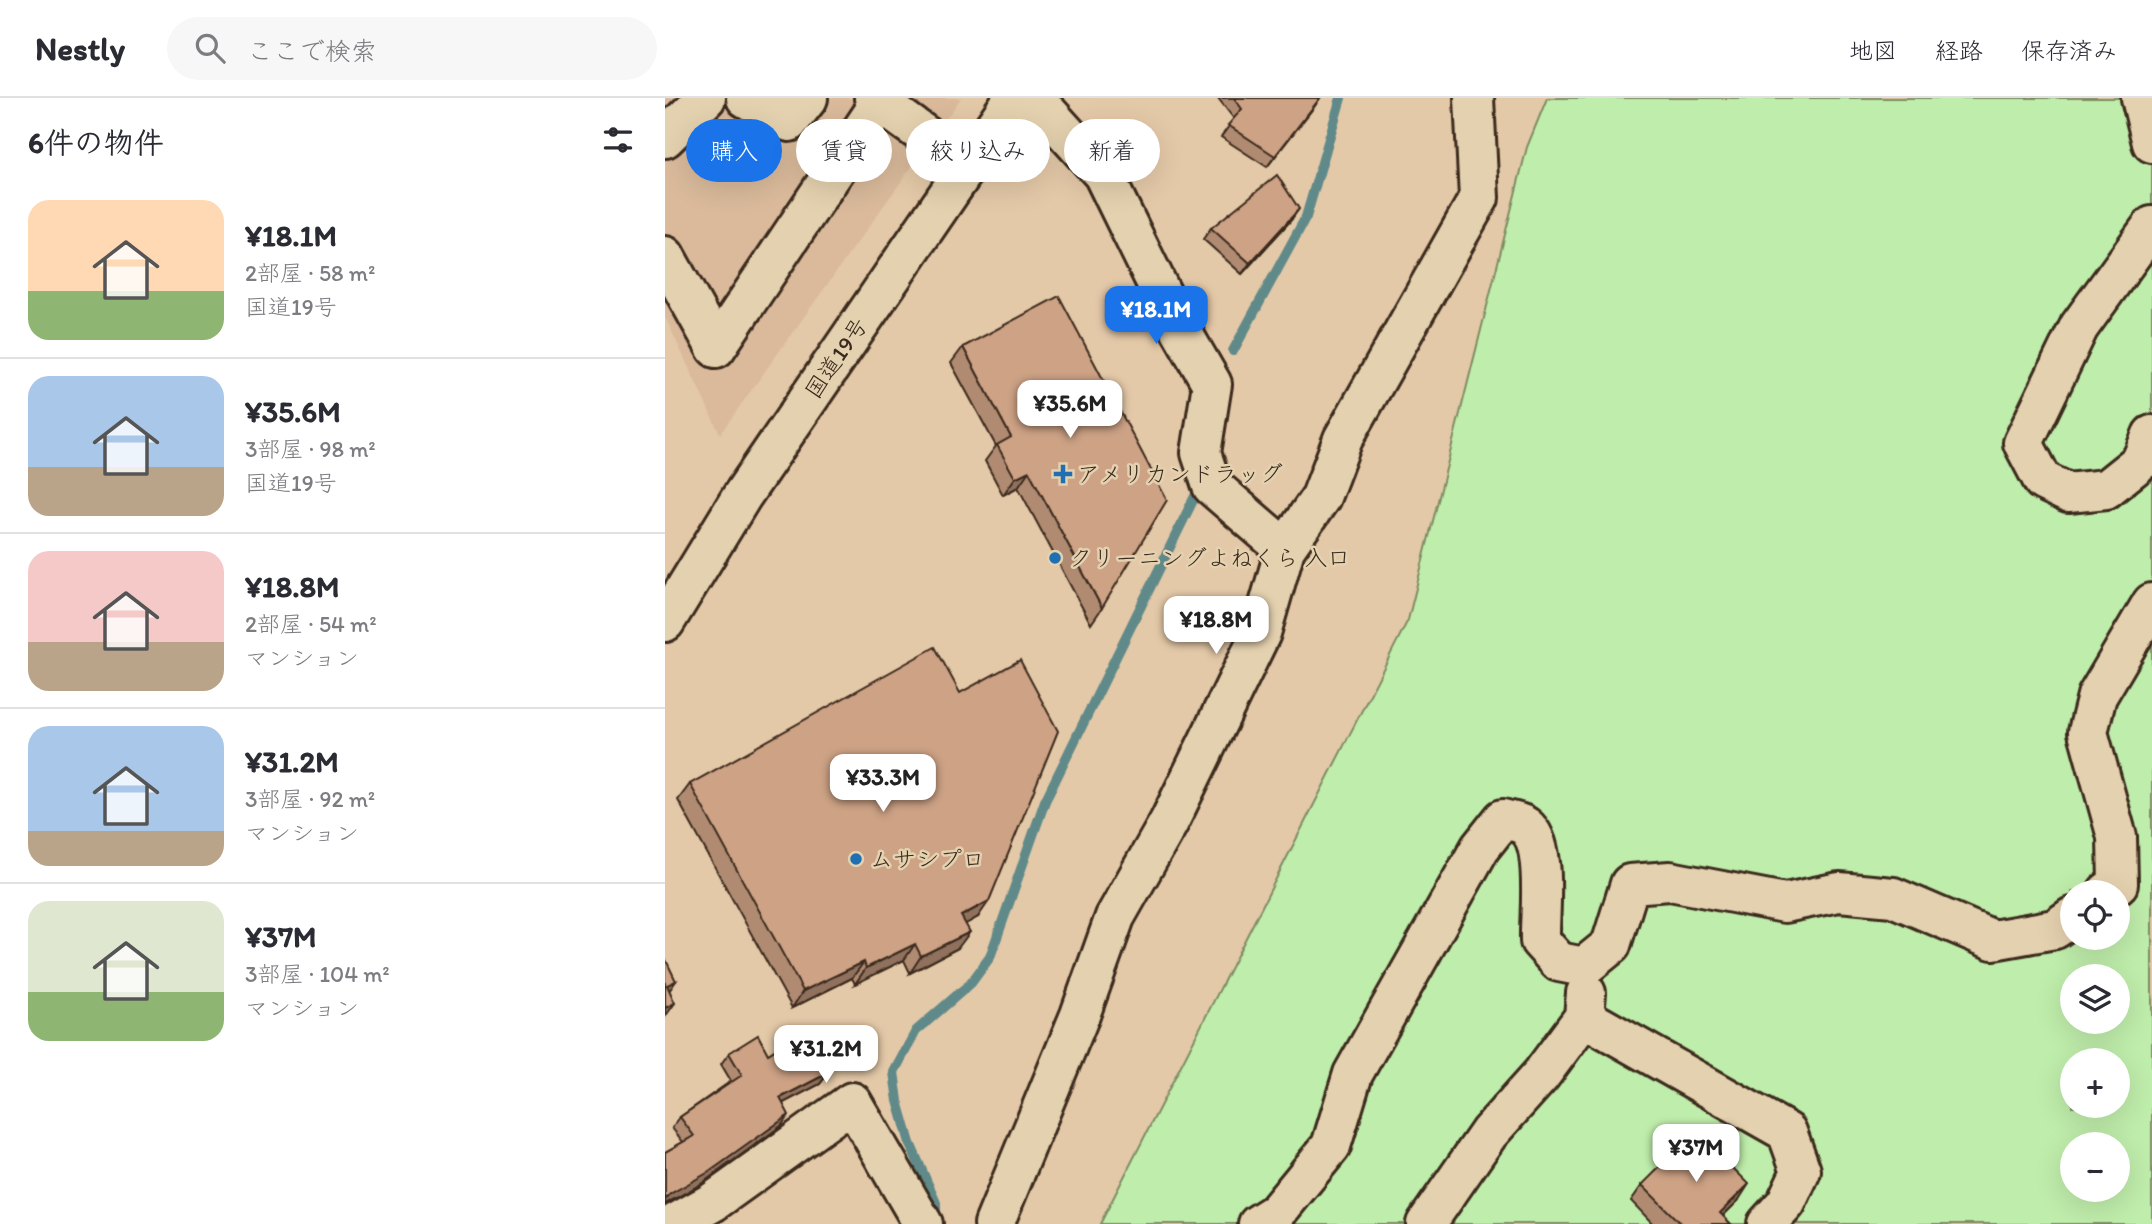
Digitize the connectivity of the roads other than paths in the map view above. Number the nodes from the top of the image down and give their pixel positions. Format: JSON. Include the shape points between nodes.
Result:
{"nodes":[{"id":1,"x":706,"y":98,"type":"edge"},
{"id":2,"x":746,"y":98,"type":"edge"},
{"id":3,"x":808,"y":98,"type":"edge"},
{"id":4,"x":1014,"y":98,"type":"edge"},
{"id":5,"x":1026,"y":98,"type":"edge"},
{"id":6,"x":1473,"y":98,"type":"edge"},
{"id":7,"x":2141,"y":98,"type":"edge"},
{"id":8,"x":877,"y":100,"type":"edge"},
{"id":9,"x":1000,"y":119,"type":"edge"},
{"id":10,"x":906,"y":121,"type":"edge"},
{"id":11,"x":665,"y":138,"type":"edge"},
{"id":12,"x":2152,"y":143,"type":"edge"},
{"id":13,"x":957,"y":182,"type":"edge"},
{"id":14,"x":2152,"y":226,"type":"edge"},
{"id":15,"x":665,"y":256,"type":"edge"},
{"id":16,"x":2152,"y":435,"type":"edge"},
{"id":17,"x":1285,"y":549,"type":"junction"},
{"id":18,"x":2152,"y":603,"type":"edge"},
{"id":19,"x":665,"y":622,"type":"edge"},
{"id":20,"x":2118,"y":880,"type":"edge"},
{"id":21,"x":2060,"y":926,"type":"edge"},
{"id":22,"x":1584,"y":967,"type":"junction"},
{"id":23,"x":1584,"y":1017,"type":"junction"},
{"id":24,"x":674,"y":1224,"type":"edge"},
{"id":25,"x":923,"y":1224,"type":"edge"},
{"id":26,"x":994,"y":1224,"type":"edge"},
{"id":27,"x":1258,"y":1224,"type":"edge"},
{"id":28,"x":1426,"y":1224,"type":"edge"},
{"id":29,"x":1767,"y":1224,"type":"edge"}],
"edges":[{"from":1,"to":11,"type":"main road"},
{"from":2,"to":3,"type":"main road","via":[[789,122]]},
{"from":4,"to":9,"type":"main road","name":"国道19号"},
{"from":5,"to":17,"type":"main road","via":[[1048,113],[1103,174],[1170,311],[1212,384],[1201,453],[1212,486]]},
{"from":6,"to":17,"type":"main road","via":[[1479,198],[1343,439],[1321,497]]},
{"from":7,"to":12,"type":"main road"},
{"from":8,"to":10,"type":"main road"},
{"from":8,"to":15,"type":"main road","via":[[716,348]]},
{"from":13,"to":19,"type":"main road","name":"国道19号","via":[[742,496]]},
{"from":14,"to":16,"type":"main road","via":[[2079,327],[2023,443],[2043,481],[2068,493],[2106,489],[2141,461]]},
{"from":17,"to":26,"type":"main road","via":[[1261,633],[1169,822],[1115,917]]},
{"from":18,"to":20,"type":"main road","via":[[2097,696],[2088,732],[2117,837]]},
{"from":21,"to":22,"type":"main road","via":[[1993,940],[1893,897],[1839,892],[1785,903],[1670,881],[1630,884],[1611,945]]},
{"from":22,"to":23,"type":"main road"},
{"from":22,"to":27,"type":"main road","via":[[1559,962],[1541,941],[1537,843],[1525,826],[1503,819],[1480,848],[1353,1074],[1331,1146],[1277,1212]]},
{"from":23,"to":28,"type":"main road","via":[[1489,1133]]},
{"from":23,"to":29,"type":"main road","via":[[1787,1132],[1801,1171],[1786,1203]]},
{"from":24,"to":25,"type":"main road","via":[[713,1202],[852,1102]]}]}
